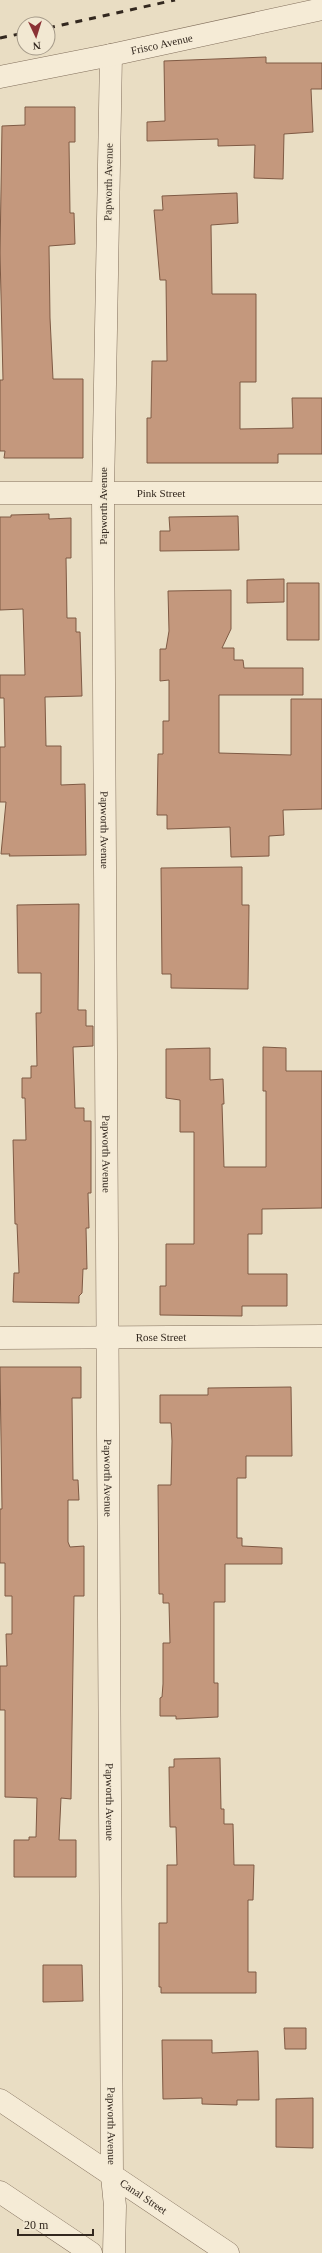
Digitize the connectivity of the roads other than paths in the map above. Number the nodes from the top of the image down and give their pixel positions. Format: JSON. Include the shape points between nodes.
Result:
{"nodes":[{"id":1,"x":322,"y":9,"type":"edge"},
{"id":2,"x":110,"y":56,"type":"junction"},
{"id":3,"x":0,"y":77,"type":"edge"},
{"id":4,"x":0,"y":493,"type":"edge"},
{"id":5,"x":103,"y":494,"type":"junction"},
{"id":6,"x":322,"y":494,"type":"edge"},
{"id":7,"x":322,"y":1336,"type":"edge"},
{"id":8,"x":0,"y":1338,"type":"edge"},
{"id":9,"x":109,"y":1338,"type":"junction"},
{"id":10,"x":0,"y":2100,"type":"edge"},
{"id":11,"x":112,"y":2176,"type":"junction"},
{"id":12,"x":0,"y":2192,"type":"edge"},
{"id":13,"x":91,"y":2253,"type":"edge"},
{"id":14,"x":114,"y":2253,"type":"edge"},
{"id":15,"x":228,"y":2253,"type":"edge"}],
"edges":[{"from":1,"to":2,"type":"street","name":"Frisco Avenue"},
{"from":2,"to":3,"type":"street","name":"Frisco Avenue"},
{"from":2,"to":5,"type":"street","name":"Papworth Avenue"},
{"from":4,"to":5,"type":"street","name":"Pink Street"},
{"from":5,"to":6,"type":"street","name":"Pink Street"},
{"from":5,"to":9,"type":"street","name":"Papworth Avenue"},
{"from":7,"to":9,"type":"street","name":"Rose Street"},
{"from":8,"to":9,"type":"street","name":"Rose Street"},
{"from":9,"to":11,"type":"street","name":"Papworth Avenue"},
{"from":10,"to":11,"type":"street","name":"Canal Street"},
{"from":11,"to":14,"type":"street","name":"Papworth Avenue","via":[[115,2206]]},
{"from":11,"to":15,"type":"street","name":"Canal Street"},
{"from":12,"to":13,"type":"street"}]}
